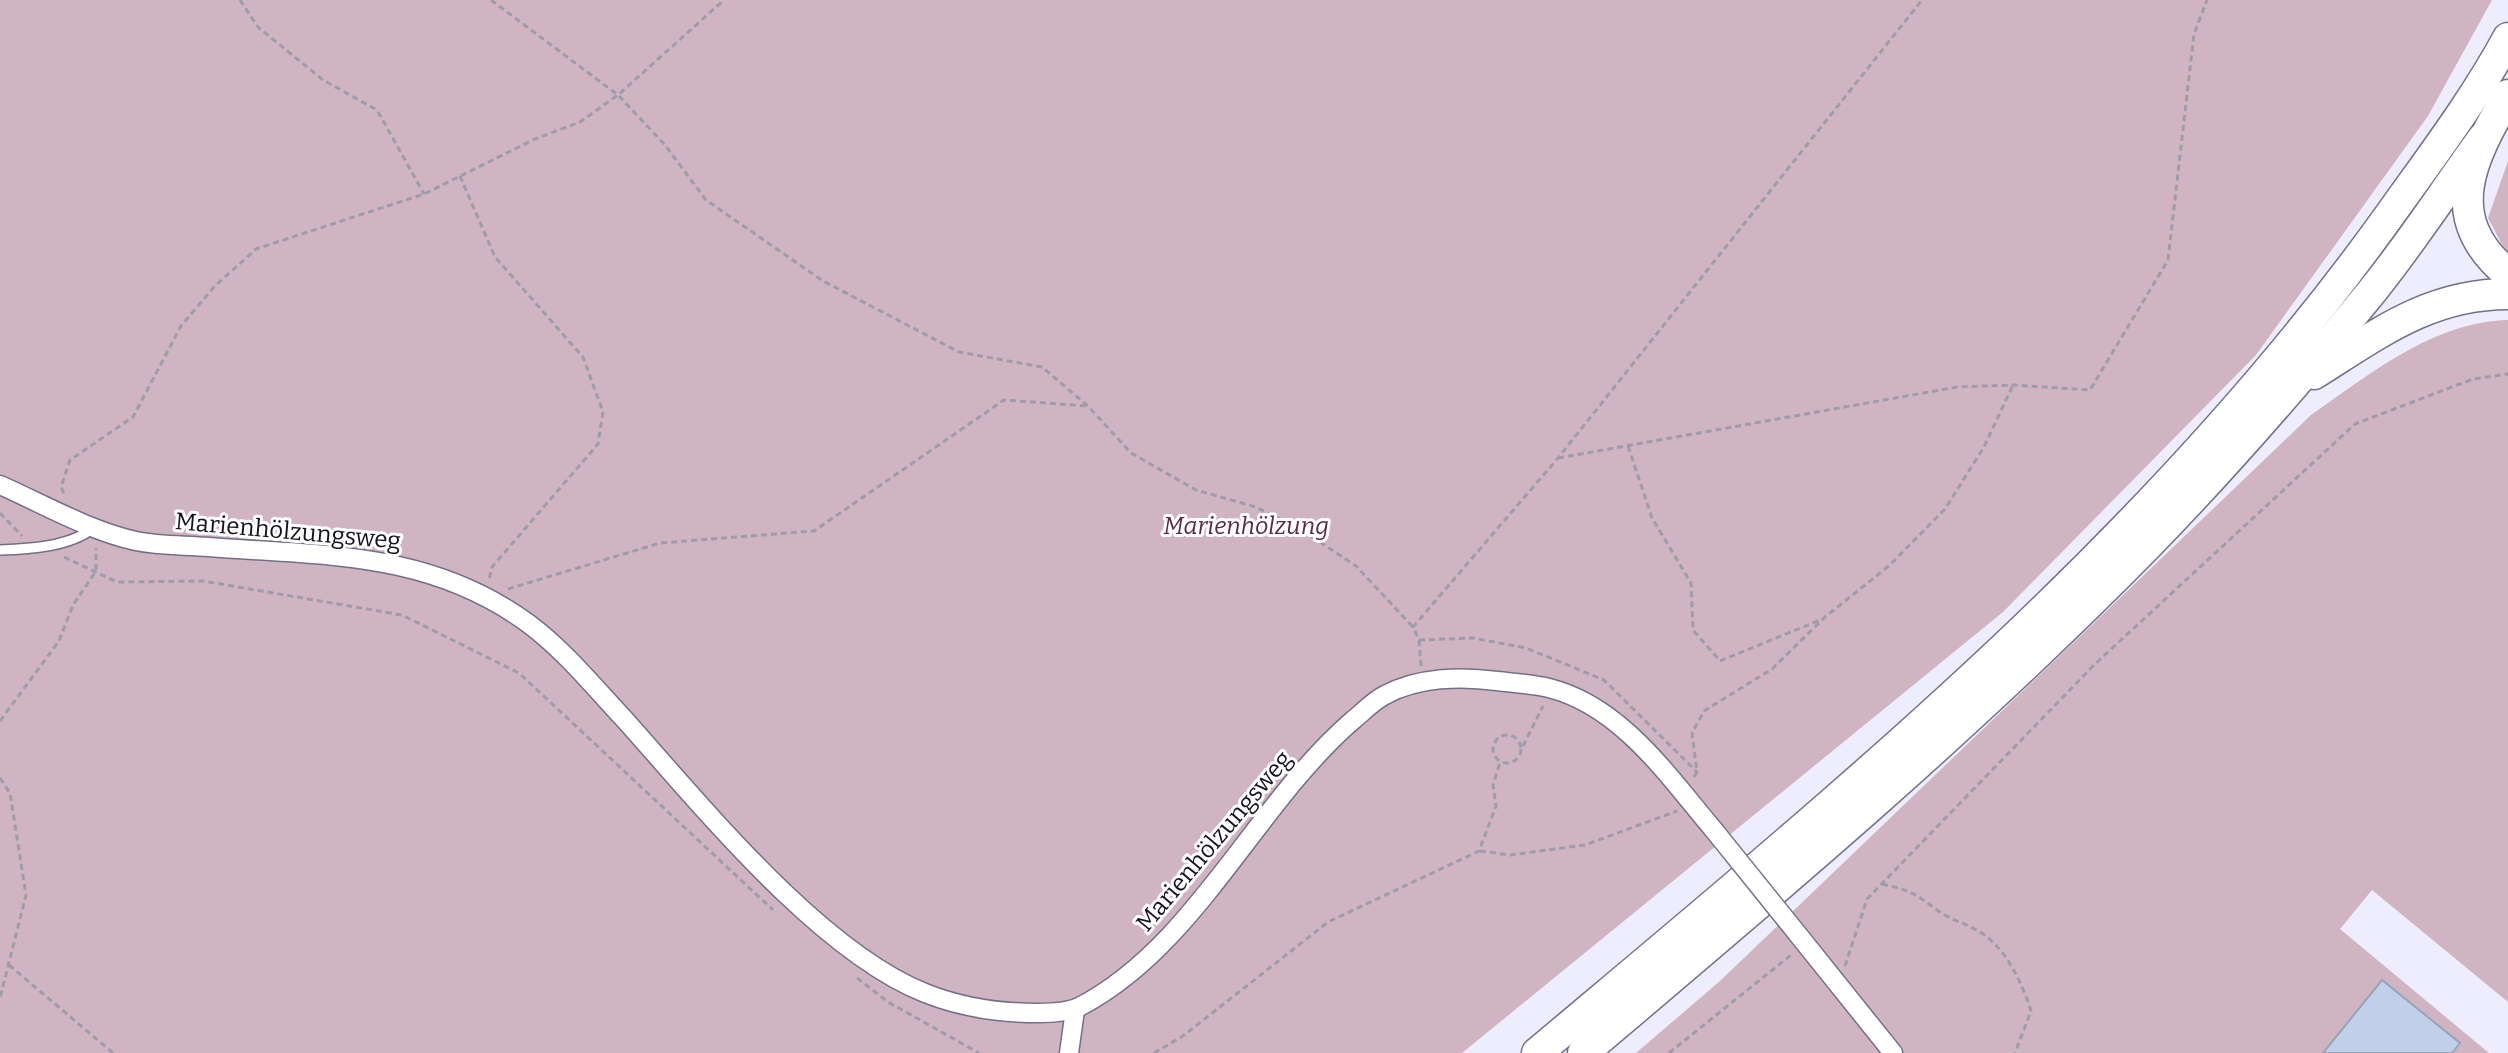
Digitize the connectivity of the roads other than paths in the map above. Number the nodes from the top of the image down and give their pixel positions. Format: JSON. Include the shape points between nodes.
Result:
{"nodes":[{"id":1,"x":2508,"y":38,"type":"edge"},
{"id":2,"x":2508,"y":95,"type":"edge"},
{"id":3,"x":2483,"y":138,"type":"junction"},
{"id":4,"x":2508,"y":274,"type":"edge"},
{"id":5,"x":2508,"y":294,"type":"edge"},
{"id":6,"x":2288,"y":390,"type":"junction"},
{"id":7,"x":0,"y":485,"type":"edge"},
{"id":8,"x":95,"y":526,"type":"junction"},
{"id":9,"x":0,"y":550,"type":"edge"},
{"id":10,"x":1075,"y":1010,"type":"junction"},
{"id":11,"x":1069,"y":1053,"type":"edge"},
{"id":12,"x":1537,"y":1053,"type":"edge"},
{"id":13,"x":1583,"y":1053,"type":"edge"},
{"id":14,"x":1893,"y":1053,"type":"edge"}],
"edges":[{"from":1,"to":12,"type":"highway","via":[[2482,85],[2348,273],[2270,373],[2130,526],[1982,672]]},
{"from":2,"to":3,"type":"highway"},
{"from":3,"to":4,"type":"highway","via":[[2470,168],[2467,201],[2474,233],[2492,261]]},
{"from":3,"to":6,"type":"highway","via":[[2371,292]]},
{"from":5,"to":6,"type":"highway","via":[[2474,294],[2434,304]]},
{"from":6,"to":13,"type":"highway","via":[[2148,545],[1995,695]]},
{"from":7,"to":8,"type":"street","name":"Marienhölzungsweg"},
{"from":8,"to":9,"type":"lane","via":[[86,534],[39,547]]},
{"from":8,"to":10,"type":"street","name":"Marienhölzungsweg","via":[[136,541],[375,560],[455,580],[530,625],[575,666],[792,898],[890,976],[958,1004],[1039,1013]]},
{"from":10,"to":11,"type":"street"},
{"from":10,"to":14,"type":"street","name":"Marienhölzungsweg","bridge":true,"via":[[1161,945],[1327,743],[1382,695],[1421,682],[1471,677],[1552,689],[1593,708],[1628,733],[1713,829]]}]}
